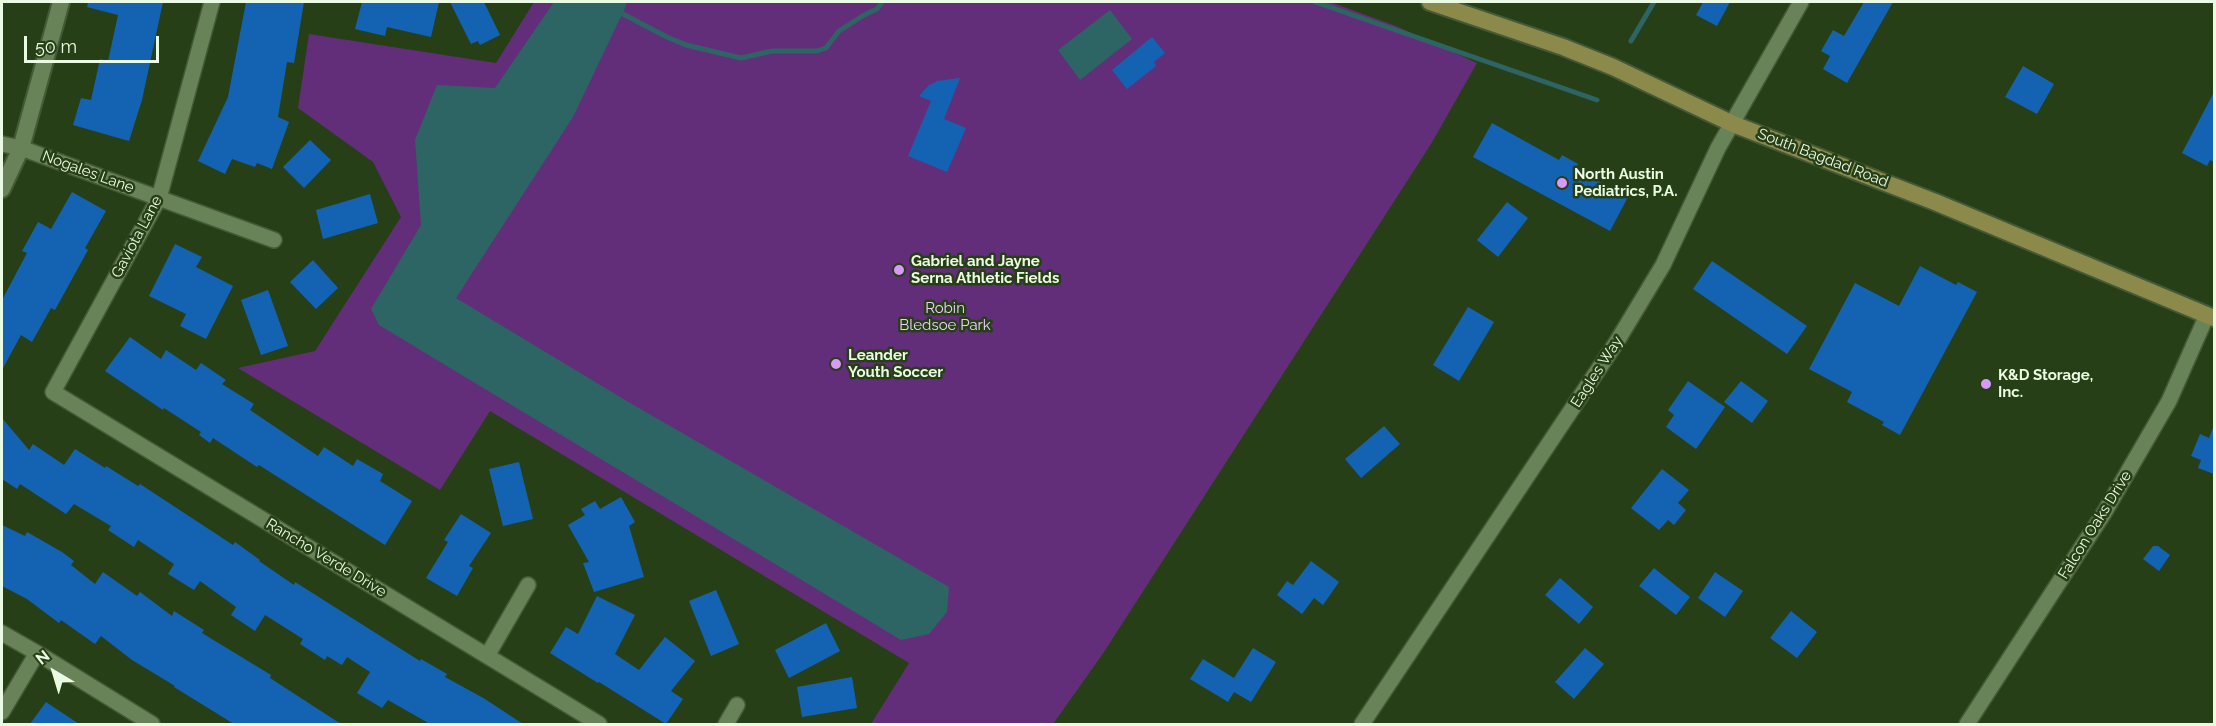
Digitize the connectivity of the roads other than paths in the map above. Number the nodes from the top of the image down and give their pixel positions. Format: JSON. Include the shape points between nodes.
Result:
{"nodes":[{"id":1,"x":62,"y":2,"type":"edge"},
{"id":2,"x":212,"y":2,"type":"edge"},
{"id":3,"x":1430,"y":2,"type":"edge"},
{"id":4,"x":1801,"y":2,"type":"edge"},
{"id":5,"x":1733,"y":124,"type":"junction"},
{"id":6,"x":2,"y":144,"type":"edge"},
{"id":7,"x":21,"y":148,"type":"junction"},
{"id":8,"x":2,"y":189,"type":"edge"},
{"id":9,"x":159,"y":198,"type":"junction"},
{"id":10,"x":274,"y":240,"type":"dead end"},
{"id":11,"x":2211,"y":317,"type":"edge"},
{"id":12,"x":53,"y":392,"type":"joint"},
{"id":13,"x":528,"y":585,"type":"dead end"},
{"id":14,"x":2,"y":633,"type":"edge"},
{"id":15,"x":37,"y":653,"type":"junction"},
{"id":16,"x":487,"y":656,"type":"junction"},
{"id":17,"x":738,"y":705,"type":"dead end"},
{"id":18,"x":2,"y":712,"type":"edge"},
{"id":19,"x":152,"y":724,"type":"edge"},
{"id":20,"x":599,"y":724,"type":"edge"},
{"id":21,"x":726,"y":724,"type":"edge"},
{"id":22,"x":1362,"y":724,"type":"edge"},
{"id":23,"x":1967,"y":724,"type":"edge"}],
"edges":[{"from":1,"to":7,"type":"street"},
{"from":2,"to":9,"type":"street","name":"Gaviota Lane"},
{"from":3,"to":5,"type":"main road","name":"South Bagdad Road","via":[[1613,67]]},
{"from":4,"to":5,"type":"street","name":"Eagles Way"},
{"from":5,"to":11,"type":"main road","name":"South Bagdad Road","via":[[1935,202]]},
{"from":5,"to":22,"type":"street","name":"Eagles Way","via":[[1663,265],[1616,343]]},
{"from":6,"to":7,"type":"street","name":"Nogales Lane"},
{"from":7,"to":8,"type":"street"},
{"from":7,"to":9,"type":"street","name":"Nogales Lane"},
{"from":9,"to":10,"type":"street","name":"Nogales Lane"},
{"from":9,"to":12,"type":"street","name":"Gaviota Lane"},
{"from":11,"to":23,"type":"street","name":"Falcon Oaks Drive","via":[[2169,401],[2104,513]]},
{"from":12,"to":16,"type":"street","name":"Rancho Verde Drive"},
{"from":13,"to":16,"type":"street"},
{"from":14,"to":15,"type":"street"},
{"from":15,"to":18,"type":"street"},
{"from":15,"to":19,"type":"street"},
{"from":16,"to":20,"type":"street","name":"Rancho Verde Drive"},
{"from":17,"to":21,"type":"street"}]}
